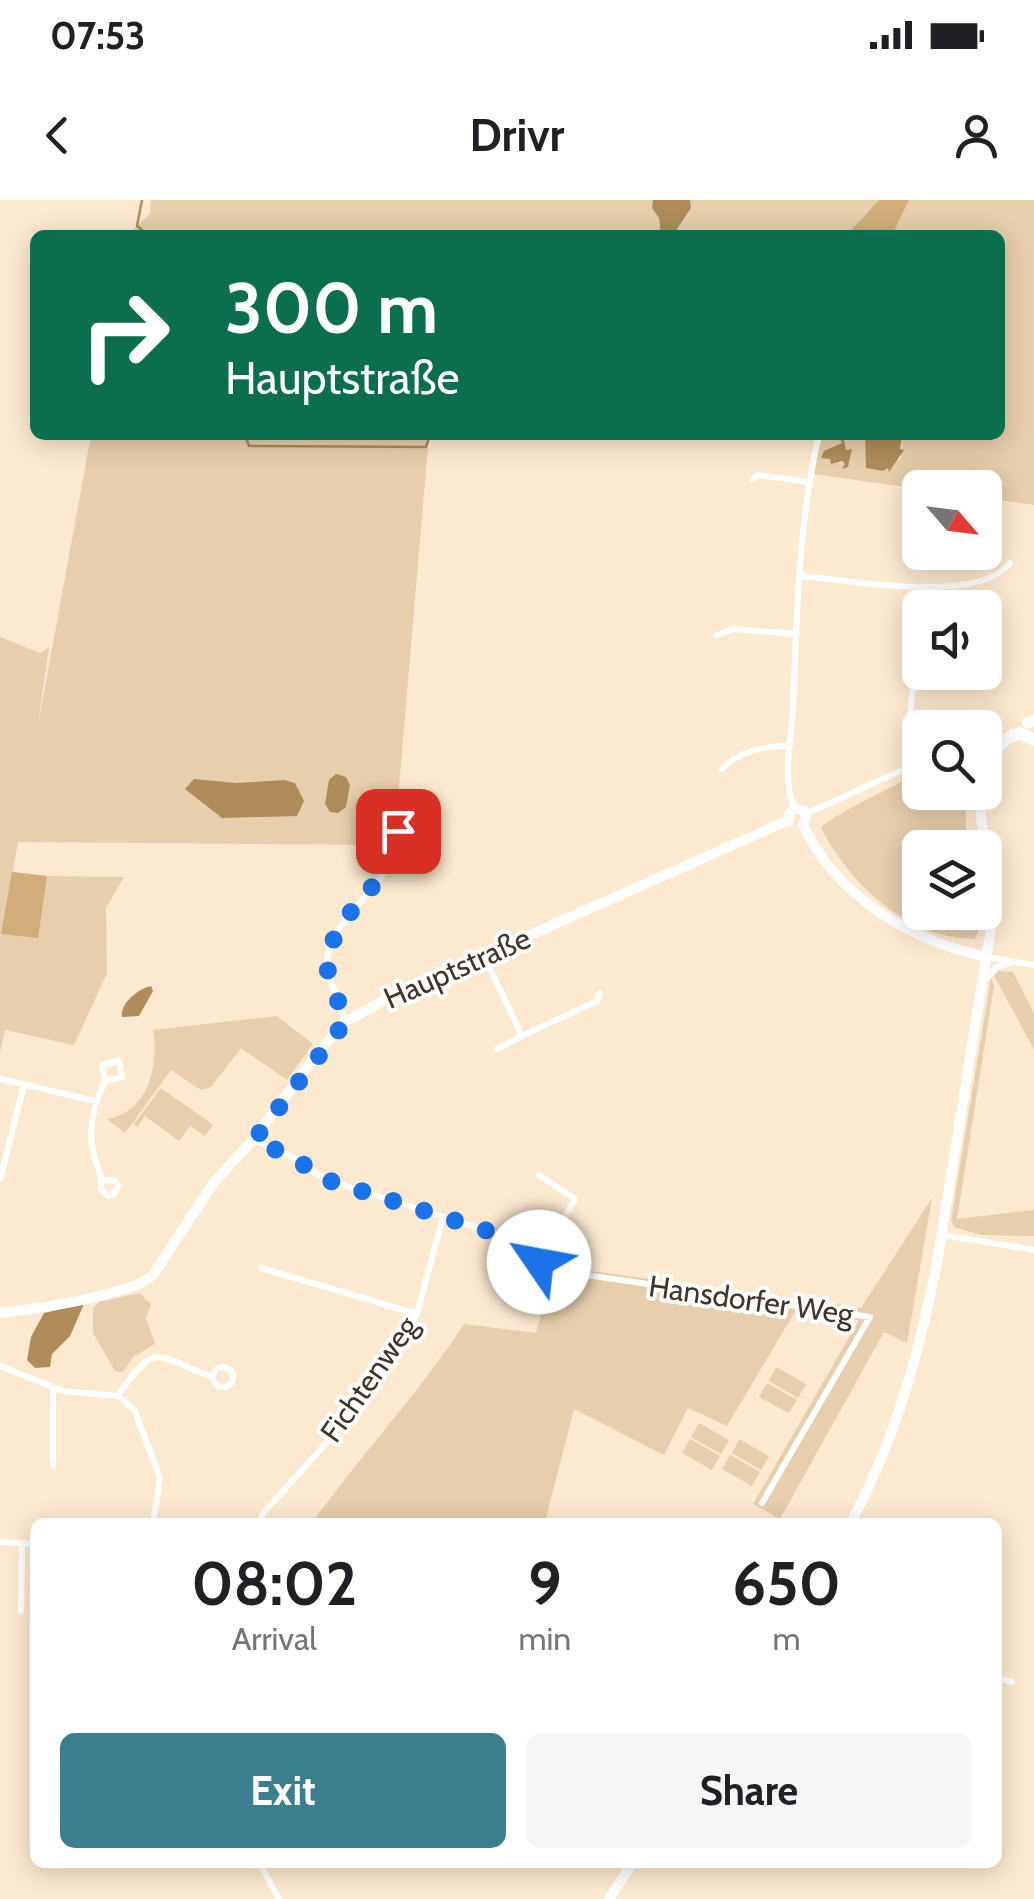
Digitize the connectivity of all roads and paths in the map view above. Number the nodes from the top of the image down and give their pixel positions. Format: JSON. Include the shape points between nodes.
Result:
{"nodes":[{"id":1,"x":818,"y":440,"type":"edge"},
{"id":2,"x":752,"y":480,"type":"dead end"},
{"id":3,"x":808,"y":482,"type":"junction"},
{"id":4,"x":1010,"y":563,"type":"dead end"},
{"id":5,"x":801,"y":576,"type":"junction"},
{"id":6,"x":796,"y":634,"type":"junction"},
{"id":7,"x":717,"y":635,"type":"dead end"},
{"id":8,"x":1031,"y":721,"type":"edge"},
{"id":9,"x":1006,"y":739,"type":"junction"},
{"id":10,"x":1034,"y":739,"type":"edge"},
{"id":11,"x":790,"y":744,"type":"junction"},
{"id":12,"x":1002,"y":745,"type":"edge"},
{"id":13,"x":722,"y":768,"type":"dead end"},
{"id":14,"x":902,"y":770,"type":"edge"},
{"id":15,"x":400,"y":804,"type":"dead end"},
{"id":16,"x":794,"y":808,"type":"junction"},
{"id":17,"x":980,"y":810,"type":"edge"},
{"id":18,"x":804,"y":819,"type":"junction"},
{"id":19,"x":789,"y":820,"type":"junction"},
{"id":20,"x":484,"y":956,"type":"junction"},
{"id":21,"x":987,"y":957,"type":"junction"},
{"id":22,"x":1014,"y":962,"type":"junction"},
{"id":23,"x":1034,"y":966,"type":"edge"},
{"id":24,"x":984,"y":980,"type":"junction"},
{"id":25,"x":600,"y":992,"type":"dead end"},
{"id":26,"x":345,"y":1022,"type":"junction"},
{"id":27,"x":522,"y":1036,"type":"junction"},
{"id":28,"x":497,"y":1048,"type":"dead end"},
{"id":29,"x":0,"y":1078,"type":"edge"},
{"id":30,"x":106,"y":1081,"type":"dead end"},
{"id":31,"x":24,"y":1085,"type":"junction"},
{"id":32,"x":95,"y":1101,"type":"junction"},
{"id":33,"x":254,"y":1140,"type":"junction"},
{"id":34,"x":539,"y":1175,"type":"dead end"},
{"id":35,"x":0,"y":1180,"type":"edge"},
{"id":36,"x":103,"y":1180,"type":"dead end"},
{"id":37,"x":444,"y":1217,"type":"junction"},
{"id":38,"x":942,"y":1235,"type":"junction"},
{"id":39,"x":1034,"y":1250,"type":"edge"},
{"id":40,"x":539,"y":1262,"type":"junction"},
{"id":41,"x":260,"y":1268,"type":"dead end"},
{"id":42,"x":0,"y":1313,"type":"edge"},
{"id":43,"x":417,"y":1314,"type":"junction"},
{"id":44,"x":0,"y":1366,"type":"edge"},
{"id":45,"x":213,"y":1377,"type":"dead end"},
{"id":46,"x":53,"y":1388,"type":"junction"},
{"id":47,"x":118,"y":1396,"type":"junction"},
{"id":48,"x":53,"y":1466,"type":"dead end"},
{"id":49,"x":762,"y":1503,"type":"dead end"},
{"id":50,"x":153,"y":1518,"type":"edge"},
{"id":51,"x":261,"y":1518,"type":"edge"},
{"id":52,"x":853,"y":1518,"type":"edge"},
{"id":53,"x":0,"y":1542,"type":"edge"},
{"id":54,"x":22,"y":1544,"type":"junction"},
{"id":55,"x":30,"y":1544,"type":"edge"},
{"id":56,"x":22,"y":1611,"type":"dead end"},
{"id":57,"x":1002,"y":1679,"type":"edge"},
{"id":58,"x":1012,"y":1682,"type":"dead end"},
{"id":59,"x":262,"y":1868,"type":"edge"},
{"id":60,"x":629,"y":1868,"type":"edge"},
{"id":61,"x":280,"y":1899,"type":"edge"},
{"id":62,"x":610,"y":1899,"type":"edge"}],
"edges":[{"from":1,"to":3,"type":"street"},
{"from":2,"to":3,"type":"street","via":[[758,475]]},
{"from":3,"to":5,"type":"street"},
{"from":4,"to":5,"type":"street","via":[[961,586]]},
{"from":5,"to":6,"type":"street"},
{"from":6,"to":7,"type":"street","via":[[733,629]]},
{"from":6,"to":11,"type":"street"},
{"from":8,"to":9,"type":"street"},
{"from":8,"to":10,"type":"highway"},
{"from":9,"to":10,"type":"highway"},
{"from":9,"to":12,"type":"street"},
{"from":11,"to":13,"type":"street","via":[[751,751]]},
{"from":11,"to":16,"type":"street"},
{"from":14,"to":18,"type":"street"},
{"from":15,"to":26,"type":"street","via":[[394,861],[336,932],[327,957]]},
{"from":16,"to":18,"type":"street"},
{"from":16,"to":19,"type":"street"},
{"from":17,"to":21,"type":"street","via":[[995,891]]},
{"from":18,"to":19,"type":"street","via":[[794,825]]},
{"from":18,"to":21,"type":"street","via":[[838,876],[882,914],[926,938]]},
{"from":19,"to":20,"type":"street","name":"Hauptstraße"},
{"from":20,"to":26,"type":"street","name":"Hauptstraße"},
{"from":20,"to":27,"type":"street"},
{"from":21,"to":22,"type":"street"},
{"from":21,"to":24,"type":"street"},
{"from":22,"to":23,"type":"street"},
{"from":22,"to":24,"type":"street"},
{"from":24,"to":38,"type":"street"},
{"from":25,"to":27,"type":"street","via":[[597,1001]]},
{"from":26,"to":33,"type":"street","name":"Hauptstraße"},
{"from":27,"to":28,"type":"street"},
{"from":29,"to":31,"type":"street"},
{"from":30,"to":32,"type":"street"},
{"from":31,"to":32,"type":"street"},
{"from":31,"to":35,"type":"street"},
{"from":32,"to":36,"type":"street","via":[[91,1137]]},
{"from":33,"to":37,"type":"street","name":"Hansdorfer Weg","via":[[324,1179]]},
{"from":33,"to":42,"type":"street","name":"Hauptstraße","via":[[214,1182],[144,1283]]},
{"from":34,"to":40,"type":"street","via":[[575,1199]]},
{"from":37,"to":40,"type":"street","name":"Hansdorfer Weg","via":[[491,1232]]},
{"from":37,"to":43,"type":"street","name":"Fichtenweg"},
{"from":38,"to":39,"type":"street"},
{"from":38,"to":52,"type":"street","via":[[899,1410]]},
{"from":40,"to":49,"type":"street","name":"Hansdorfer Weg","via":[[605,1280],[870,1317]]},
{"from":41,"to":43,"type":"street"},
{"from":43,"to":51,"type":"street","name":"Fichtenweg","via":[[322,1448]]},
{"from":44,"to":46,"type":"street"},
{"from":45,"to":47,"type":"street","via":[[155,1357],[141,1364]]},
{"from":46,"to":47,"type":"street"},
{"from":46,"to":48,"type":"street"},
{"from":47,"to":50,"type":"street","via":[[134,1409],[160,1478]]},
{"from":53,"to":54,"type":"street"},
{"from":54,"to":55,"type":"street"},
{"from":54,"to":56,"type":"street"},
{"from":57,"to":58,"type":"street"},
{"from":59,"to":61,"type":"street"},
{"from":60,"to":62,"type":"street"}]}
